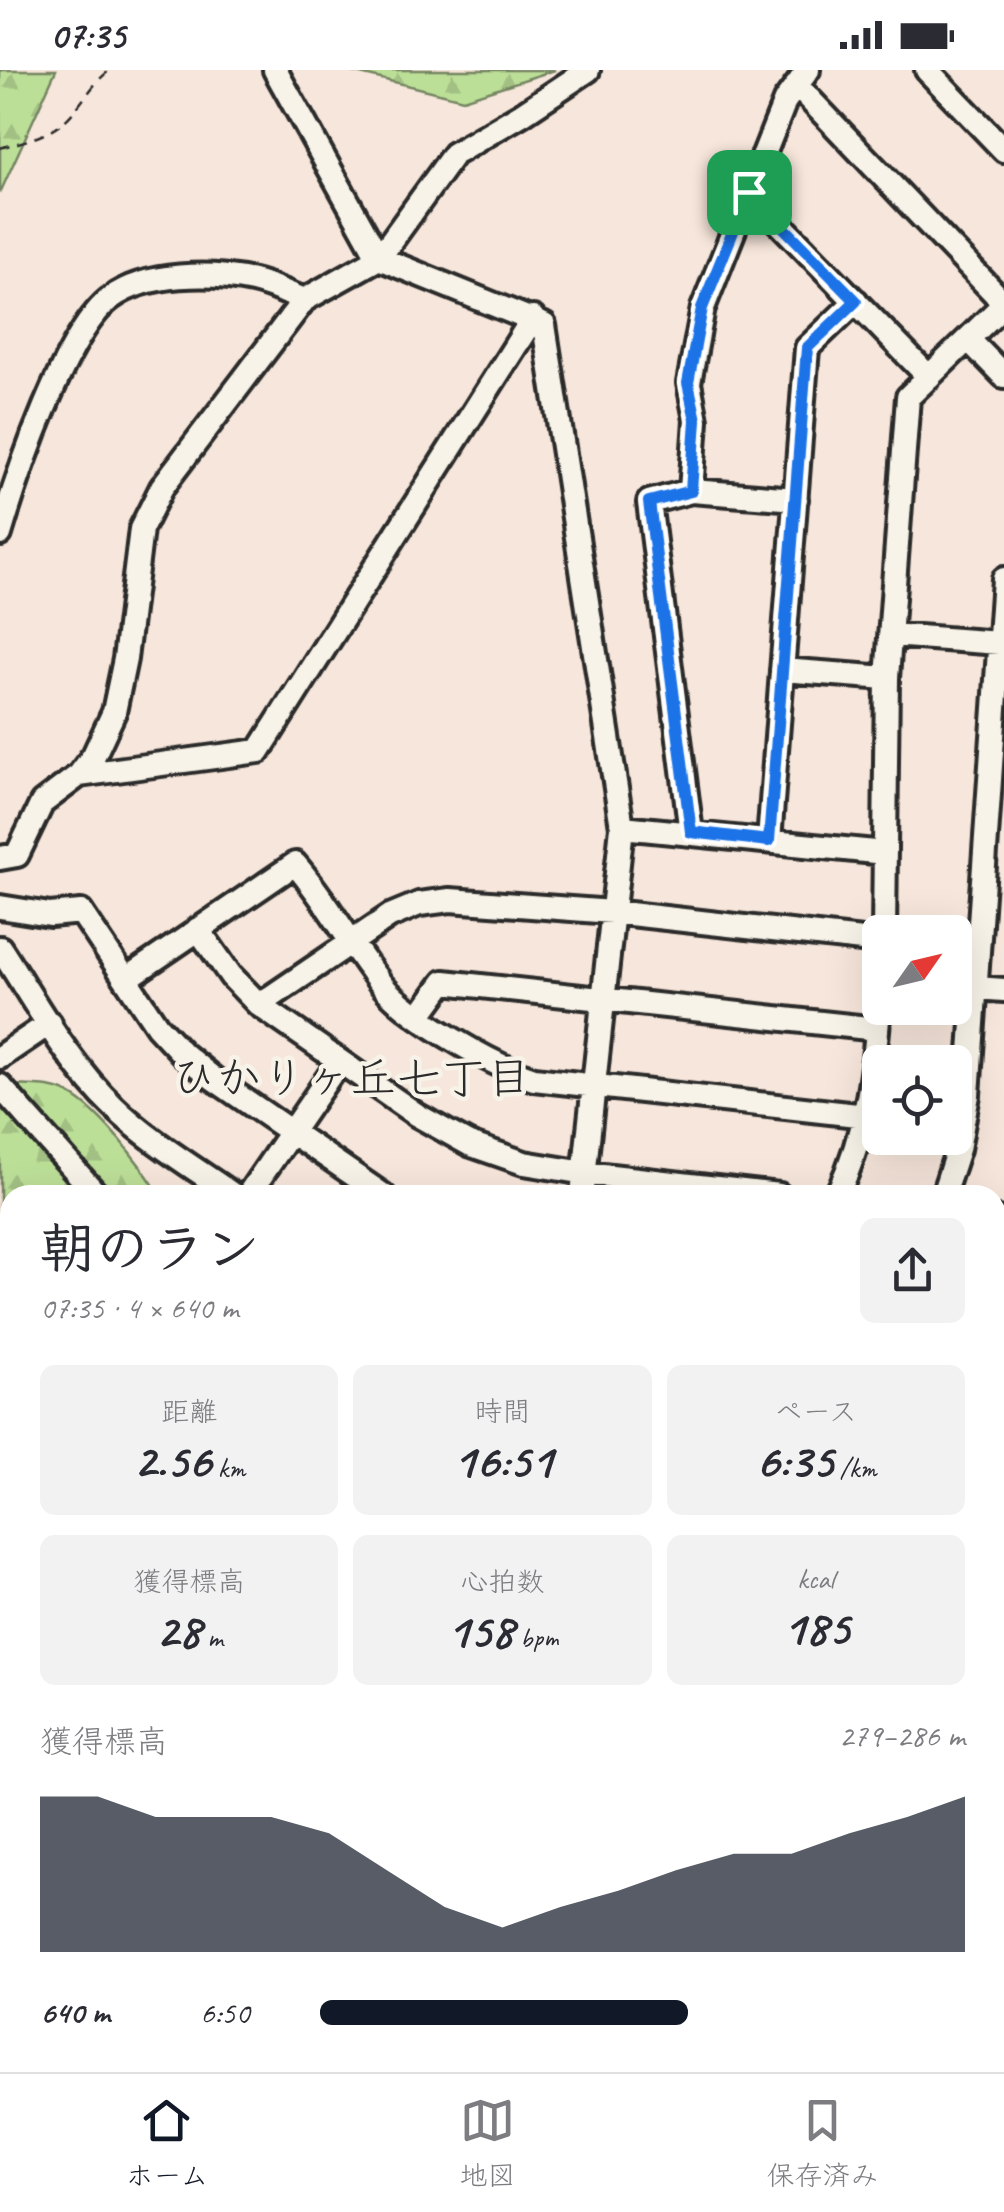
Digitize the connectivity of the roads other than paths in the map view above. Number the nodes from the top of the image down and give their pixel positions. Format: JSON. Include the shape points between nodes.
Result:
{"nodes":[{"id":1,"x":276,"y":70,"type":"edge"},
{"id":2,"x":588,"y":70,"type":"edge"},
{"id":3,"x":927,"y":70,"type":"edge"},
{"id":4,"x":802,"y":78,"type":"edge"},
{"id":5,"x":1004,"y":150,"type":"edge"},
{"id":6,"x":749,"y":192,"type":"junction"},
{"id":7,"x":379,"y":258,"type":"junction"},
{"id":8,"x":304,"y":300,"type":"junction"},
{"id":9,"x":856,"y":301,"type":"junction"},
{"id":10,"x":1004,"y":304,"type":"edge"},
{"id":11,"x":533,"y":318,"type":"junction"},
{"id":12,"x":969,"y":340,"type":"junction"},
{"id":13,"x":930,"y":376,"type":"junction"},
{"id":14,"x":1004,"y":376,"type":"edge"},
{"id":15,"x":691,"y":491,"type":"junction"},
{"id":16,"x":796,"y":499,"type":"junction"},
{"id":17,"x":0,"y":534,"type":"edge"},
{"id":18,"x":1004,"y":579,"type":"edge"},
{"id":19,"x":891,"y":635,"type":"junction"},
{"id":20,"x":999,"y":643,"type":"junction"},
{"id":21,"x":782,"y":670,"type":"junction"},
{"id":22,"x":887,"y":678,"type":"junction"},
{"id":23,"x":1001,"y":698,"type":"edge"},
{"id":24,"x":79,"y":776,"type":"junction"},
{"id":25,"x":622,"y":827,"type":"junction"},
{"id":26,"x":996,"y":830,"type":"edge"},
{"id":27,"x":691,"y":832,"type":"junction"},
{"id":28,"x":769,"y":841,"type":"junction"},
{"id":29,"x":885,"y":853,"type":"junction"},
{"id":30,"x":0,"y":858,"type":"edge"},
{"id":31,"x":0,"y":908,"type":"edge"},
{"id":32,"x":612,"y":912,"type":"junction"},
{"id":33,"x":884,"y":915,"type":"edge"},
{"id":34,"x":972,"y":927,"type":"edge"},
{"id":35,"x":198,"y":930,"type":"junction"},
{"id":36,"x":352,"y":940,"type":"junction"},
{"id":37,"x":862,"y":940,"type":"edge"},
{"id":38,"x":0,"y":948,"type":"edge"},
{"id":39,"x":972,"y":973,"type":"edge"},
{"id":40,"x":126,"y":979,"type":"junction"},
{"id":41,"x":976,"y":988,"type":"junction"},
{"id":42,"x":1004,"y":990,"type":"edge"},
{"id":43,"x":603,"y":999,"type":"junction"},
{"id":44,"x":259,"y":1005,"type":"junction"},
{"id":45,"x":420,"y":1015,"type":"junction"},
{"id":46,"x":50,"y":1023,"type":"junction"},
{"id":47,"x":877,"y":1025,"type":"edge"},
{"id":48,"x":877,"y":1029,"type":"junction"},
{"id":49,"x":875,"y":1045,"type":"edge"},
{"id":50,"x":0,"y":1057,"type":"edge"},
{"id":51,"x":339,"y":1062,"type":"junction"},
{"id":52,"x":0,"y":1086,"type":"edge"},
{"id":53,"x":594,"y":1086,"type":"junction"},
{"id":54,"x":862,"y":1116,"type":"edge"},
{"id":55,"x":862,"y":1130,"type":"edge"},
{"id":56,"x":292,"y":1132,"type":"junction"},
{"id":57,"x":584,"y":1184,"type":"edge"},
{"id":58,"x":88,"y":1185,"type":"edge"},
{"id":59,"x":220,"y":1185,"type":"edge"},
{"id":60,"x":255,"y":1185,"type":"edge"},
{"id":61,"x":369,"y":1185,"type":"edge"},
{"id":62,"x":842,"y":1185,"type":"edge"},
{"id":63,"x":946,"y":1185,"type":"edge"}],
"edges":[{"from":1,"to":7,"type":"street"},
{"from":2,"to":7,"type":"street","via":[[454,154]]},
{"from":3,"to":5,"type":"street"},
{"from":4,"to":6,"type":"street","via":[[785,101]]},
{"from":4,"to":10,"type":"street"},
{"from":6,"to":9,"type":"street"},
{"from":6,"to":15,"type":"street","via":[[702,308],[688,383],[696,420]]},
{"from":7,"to":8,"type":"street"},
{"from":7,"to":11,"type":"street"},
{"from":8,"to":17,"type":"street","via":[[268,284],[219,277],[168,278],[110,298],[64,363]]},
{"from":8,"to":24,"type":"street","via":[[162,487],[141,529],[114,712]]},
{"from":9,"to":13,"type":"street"},
{"from":9,"to":16,"type":"street","via":[[807,348]]},
{"from":10,"to":12,"type":"street"},
{"from":11,"to":24,"type":"street","via":[[260,751]]},
{"from":11,"to":25,"type":"street","via":[[544,325]]},
{"from":12,"to":13,"type":"street"},
{"from":12,"to":14,"type":"street"},
{"from":13,"to":19,"type":"street","via":[[908,397]]},
{"from":15,"to":16,"type":"street"},
{"from":15,"to":27,"type":"street","via":[[649,502]]},
{"from":16,"to":21,"type":"street"},
{"from":18,"to":20,"type":"street"},
{"from":19,"to":20,"type":"street"},
{"from":19,"to":22,"type":"street"},
{"from":20,"to":23,"type":"street"},
{"from":21,"to":22,"type":"street"},
{"from":21,"to":28,"type":"street"},
{"from":22,"to":29,"type":"street"},
{"from":23,"to":26,"type":"street"},
{"from":24,"to":30,"type":"street","via":[[42,804],[17,854]]},
{"from":25,"to":27,"type":"street"},
{"from":25,"to":32,"type":"street"},
{"from":26,"to":34,"type":"street"},
{"from":27,"to":28,"type":"street"},
{"from":28,"to":29,"type":"street"},
{"from":29,"to":33,"type":"street"},
{"from":31,"to":40,"type":"street","via":[[80,912]]},
{"from":32,"to":36,"type":"street","via":[[450,900],[419,904]]},
{"from":32,"to":37,"type":"street"},
{"from":32,"to":43,"type":"street"},
{"from":35,"to":36,"type":"street","via":[[295,864]]},
{"from":35,"to":40,"type":"street"},
{"from":35,"to":44,"type":"street"},
{"from":36,"to":44,"type":"street"},
{"from":36,"to":45,"type":"street","via":[[384,988]]},
{"from":38,"to":46,"type":"street"},
{"from":39,"to":41,"type":"street"},
{"from":40,"to":56,"type":"street","via":[[184,1054]]},
{"from":41,"to":42,"type":"street"},
{"from":41,"to":63,"type":"street","via":[[968,1095]]},
{"from":43,"to":45,"type":"street","via":[[444,982]]},
{"from":43,"to":48,"type":"street"},
{"from":43,"to":53,"type":"street"},
{"from":44,"to":51,"type":"street"},
{"from":45,"to":53,"type":"street","via":[[503,1069],[534,1080]]},
{"from":46,"to":50,"type":"street"},
{"from":46,"to":59,"type":"street","via":[[110,1104]]},
{"from":47,"to":48,"type":"street"},
{"from":48,"to":49,"type":"street"},
{"from":51,"to":56,"type":"street"},
{"from":51,"to":57,"type":"street","via":[[469,1144]]},
{"from":52,"to":58,"type":"street"},
{"from":53,"to":54,"type":"street"},
{"from":53,"to":57,"type":"street"},
{"from":55,"to":62,"type":"street"},
{"from":56,"to":60,"type":"street"},
{"from":56,"to":61,"type":"street"}]}
